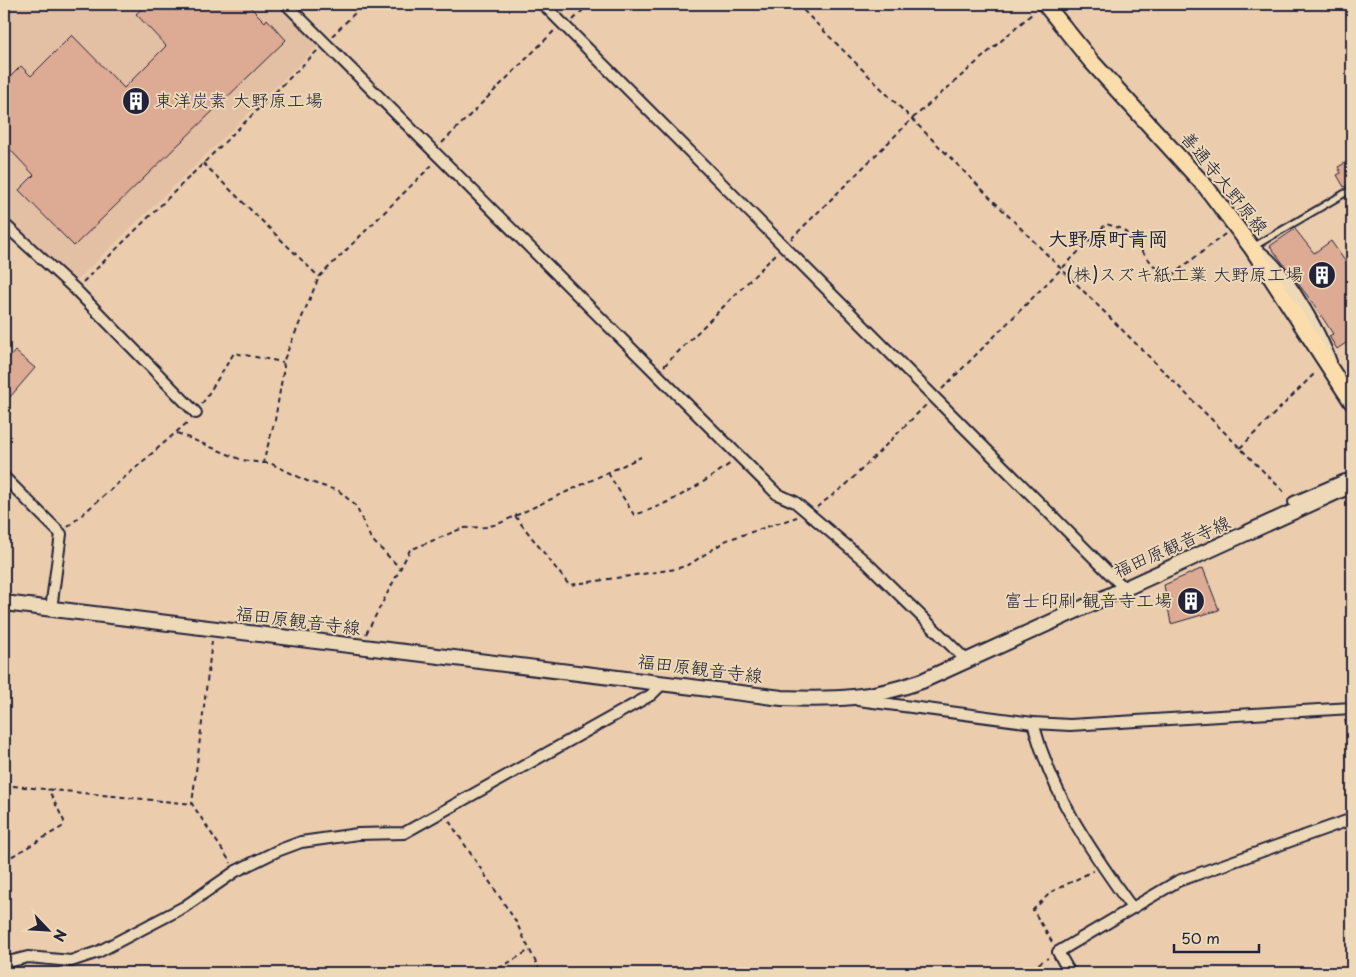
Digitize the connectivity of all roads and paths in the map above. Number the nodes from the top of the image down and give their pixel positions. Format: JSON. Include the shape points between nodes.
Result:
{"nodes":[{"id":1,"x":286,"y":4,"type":"edge"},
{"id":2,"x":364,"y":4,"type":"edge"},
{"id":3,"x":543,"y":4,"type":"edge"},
{"id":4,"x":589,"y":4,"type":"edge"},
{"id":5,"x":797,"y":4,"type":"edge"},
{"id":6,"x":1041,"y":7,"type":"edge"},
{"id":7,"x":564,"y":25,"type":"junction"},
{"id":8,"x":325,"y":43,"type":"junction"},
{"id":9,"x":912,"y":119,"type":"junction"},
{"id":10,"x":438,"y":154,"type":"junction"},
{"id":11,"x":202,"y":163,"type":"junction"},
{"id":12,"x":1352,"y":189,"type":"edge"},
{"id":13,"x":4,"y":224,"type":"edge"},
{"id":14,"x":1236,"y":226,"type":"junction"},
{"id":15,"x":783,"y":247,"type":"junction"},
{"id":16,"x":1252,"y":248,"type":"junction"},
{"id":17,"x":1062,"y":270,"type":"junction"},
{"id":18,"x":318,"y":278,"type":"junction"},
{"id":19,"x":75,"y":290,"type":"junction"},
{"id":20,"x":283,"y":362,"type":"junction"},
{"id":21,"x":1325,"y":362,"type":"junction"},
{"id":22,"x":657,"y":374,"type":"junction"},
{"id":23,"x":1338,"y":382,"type":"junction"},
{"id":24,"x":934,"y":396,"type":"junction"},
{"id":25,"x":1352,"y":402,"type":"edge"},
{"id":26,"x":196,"y":413,"type":"junction"},
{"id":27,"x":177,"y":433,"type":"junction"},
{"id":28,"x":1240,"y":448,"type":"junction"},
{"id":29,"x":641,"y":457,"type":"dead end"},
{"id":30,"x":740,"y":457,"type":"junction"},
{"id":31,"x":263,"y":463,"type":"junction"},
{"id":32,"x":608,"y":473,"type":"junction"},
{"id":33,"x":4,"y":477,"type":"edge"},
{"id":34,"x":1352,"y":482,"type":"edge"},
{"id":35,"x":1352,"y":486,"type":"edge"},
{"id":36,"x":1294,"y":502,"type":"joint"},
{"id":37,"x":809,"y":513,"type":"junction"},
{"id":38,"x":516,"y":516,"type":"junction"},
{"id":39,"x":61,"y":534,"type":"junction"},
{"id":40,"x":400,"y":568,"type":"junction"},
{"id":41,"x":1125,"y":589,"type":"junction"},
{"id":42,"x":4,"y":603,"type":"edge"},
{"id":43,"x":51,"y":609,"type":"junction"},
{"id":44,"x":213,"y":630,"type":"junction"},
{"id":45,"x":358,"y":646,"type":"junction"},
{"id":46,"x":967,"y":661,"type":"junction"},
{"id":47,"x":664,"y":683,"type":"junction"},
{"id":48,"x":850,"y":699,"type":"junction"},
{"id":49,"x":1341,"y":708,"type":"junction"},
{"id":50,"x":1352,"y":708,"type":"edge"},
{"id":51,"x":1032,"y":722,"type":"junction"},
{"id":52,"x":1352,"y":740,"type":"edge"},
{"id":53,"x":4,"y":784,"type":"edge"},
{"id":54,"x":48,"y":789,"type":"junction"},
{"id":55,"x":192,"y":804,"type":"junction"},
{"id":56,"x":442,"y":811,"type":"junction"},
{"id":57,"x":1352,"y":819,"type":"edge"},
{"id":58,"x":4,"y":860,"type":"edge"},
{"id":59,"x":1103,"y":867,"type":"junction"},
{"id":60,"x":236,"y":871,"type":"junction"},
{"id":61,"x":1132,"y":908,"type":"junction"},
{"id":62,"x":530,"y":950,"type":"junction"},
{"id":63,"x":1058,"y":952,"type":"junction"},
{"id":64,"x":4,"y":963,"type":"edge"},
{"id":65,"x":491,"y":973,"type":"edge"},
{"id":66,"x":541,"y":973,"type":"edge"},
{"id":67,"x":1022,"y":973,"type":"edge"},
{"id":68,"x":1070,"y":973,"type":"edge"}],
"edges":[{"from":1,"to":8,"type":"street"},
{"from":2,"to":8,"type":"path"},
{"from":3,"to":7,"type":"street"},
{"from":4,"to":7,"type":"path"},
{"from":5,"to":9,"type":"path"},
{"from":6,"to":9,"type":"path"},
{"from":6,"to":14,"type":"main road","name":"善通寺大野原線","via":[[1206,187]]},
{"from":7,"to":10,"type":"path"},
{"from":7,"to":15,"type":"street"},
{"from":8,"to":10,"type":"street"},
{"from":8,"to":11,"type":"path"},
{"from":9,"to":15,"type":"path"},
{"from":9,"to":17,"type":"path"},
{"from":10,"to":18,"type":"path"},
{"from":10,"to":22,"type":"street"},
{"from":11,"to":18,"type":"path"},
{"from":11,"to":19,"type":"path"},
{"from":12,"to":16,"type":"lane"},
{"from":13,"to":19,"type":"street"},
{"from":14,"to":16,"type":"main road","name":"善通寺大野原線"},
{"from":14,"to":17,"type":"path","via":[[1166,280],[1123,229],[1106,224]]},
{"from":15,"to":22,"type":"path"},
{"from":15,"to":24,"type":"street"},
{"from":16,"to":21,"type":"main road","name":"善通寺大野原線"},
{"from":16,"to":23,"type":"street","via":[[1264,254],[1307,311],[1325,343]]},
{"from":17,"to":24,"type":"path"},
{"from":17,"to":28,"type":"path"},
{"from":18,"to":20,"type":"path"},
{"from":19,"to":26,"type":"street"},
{"from":20,"to":26,"type":"path","via":[[234,353]]},
{"from":20,"to":31,"type":"path","via":[[275,420]]},
{"from":21,"to":23,"type":"main road","name":"善通寺大野原線"},
{"from":21,"to":28,"type":"path"},
{"from":22,"to":30,"type":"street"},
{"from":23,"to":25,"type":"main road","name":"善通寺大野原線"},
{"from":24,"to":37,"type":"path","via":[[847,484]]},
{"from":24,"to":41,"type":"street"},
{"from":26,"to":27,"type":"path"},
{"from":27,"to":31,"type":"path","via":[[242,460]]},
{"from":27,"to":39,"type":"path"},
{"from":28,"to":36,"type":"path"},
{"from":29,"to":32,"type":"path"},
{"from":30,"to":32,"type":"path","via":[[685,495],[634,515]]},
{"from":30,"to":37,"type":"street","via":[[777,494]]},
{"from":31,"to":40,"type":"path","via":[[339,491],[356,506],[371,538]]},
{"from":32,"to":38,"type":"path"},
{"from":33,"to":39,"type":"street"},
{"from":34,"to":36,"type":"street","via":[[1345,480]]},
{"from":35,"to":41,"type":"main road","name":"福田原観音寺線"},
{"from":37,"to":38,"type":"path","via":[[728,540],[676,569],[569,585]]},
{"from":37,"to":46,"type":"street","via":[[866,562]]},
{"from":38,"to":40,"type":"path","via":[[486,527],[463,528],[410,550]]},
{"from":39,"to":43,"type":"street"},
{"from":40,"to":45,"type":"path"},
{"from":41,"to":46,"type":"main road","name":"福田原観音寺線"},
{"from":42,"to":43,"type":"main road","name":"福田原観音寺線"},
{"from":43,"to":44,"type":"main road","name":"福田原観音寺線"},
{"from":44,"to":45,"type":"main road","name":"福田原観音寺線"},
{"from":44,"to":55,"type":"path"},
{"from":45,"to":47,"type":"main road","name":"福田原観音寺線"},
{"from":46,"to":48,"type":"main road","name":"福田原観音寺線","via":[[894,691]]},
{"from":47,"to":48,"type":"main road","name":"福田原観音寺線","via":[[782,698]]},
{"from":47,"to":56,"type":"street","via":[[651,695]]},
{"from":48,"to":51,"type":"street"},
{"from":49,"to":50,"type":"street"},
{"from":49,"to":51,"type":"street","via":[[1150,722],[1070,725]]},
{"from":49,"to":52,"type":"path"},
{"from":51,"to":59,"type":"street","via":[[1060,800]]},
{"from":53,"to":54,"type":"path"},
{"from":54,"to":55,"type":"path"},
{"from":54,"to":58,"type":"path","via":[[64,821],[62,827]]},
{"from":55,"to":60,"type":"path"},
{"from":56,"to":60,"type":"street","via":[[404,833],[358,834],[308,841],[277,851]]},
{"from":56,"to":62,"type":"path","via":[[515,920]]},
{"from":57,"to":61,"type":"street","via":[[1178,881]]},
{"from":59,"to":61,"type":"street"},
{"from":59,"to":63,"type":"path","via":[[1051,892],[1033,910]]},
{"from":60,"to":64,"type":"street","via":[[184,907],[98,952],[70,961],[28,957]]},
{"from":61,"to":63,"type":"street"},
{"from":62,"to":65,"type":"path"},
{"from":62,"to":66,"type":"path"},
{"from":63,"to":67,"type":"path"},
{"from":63,"to":68,"type":"street"}]}
